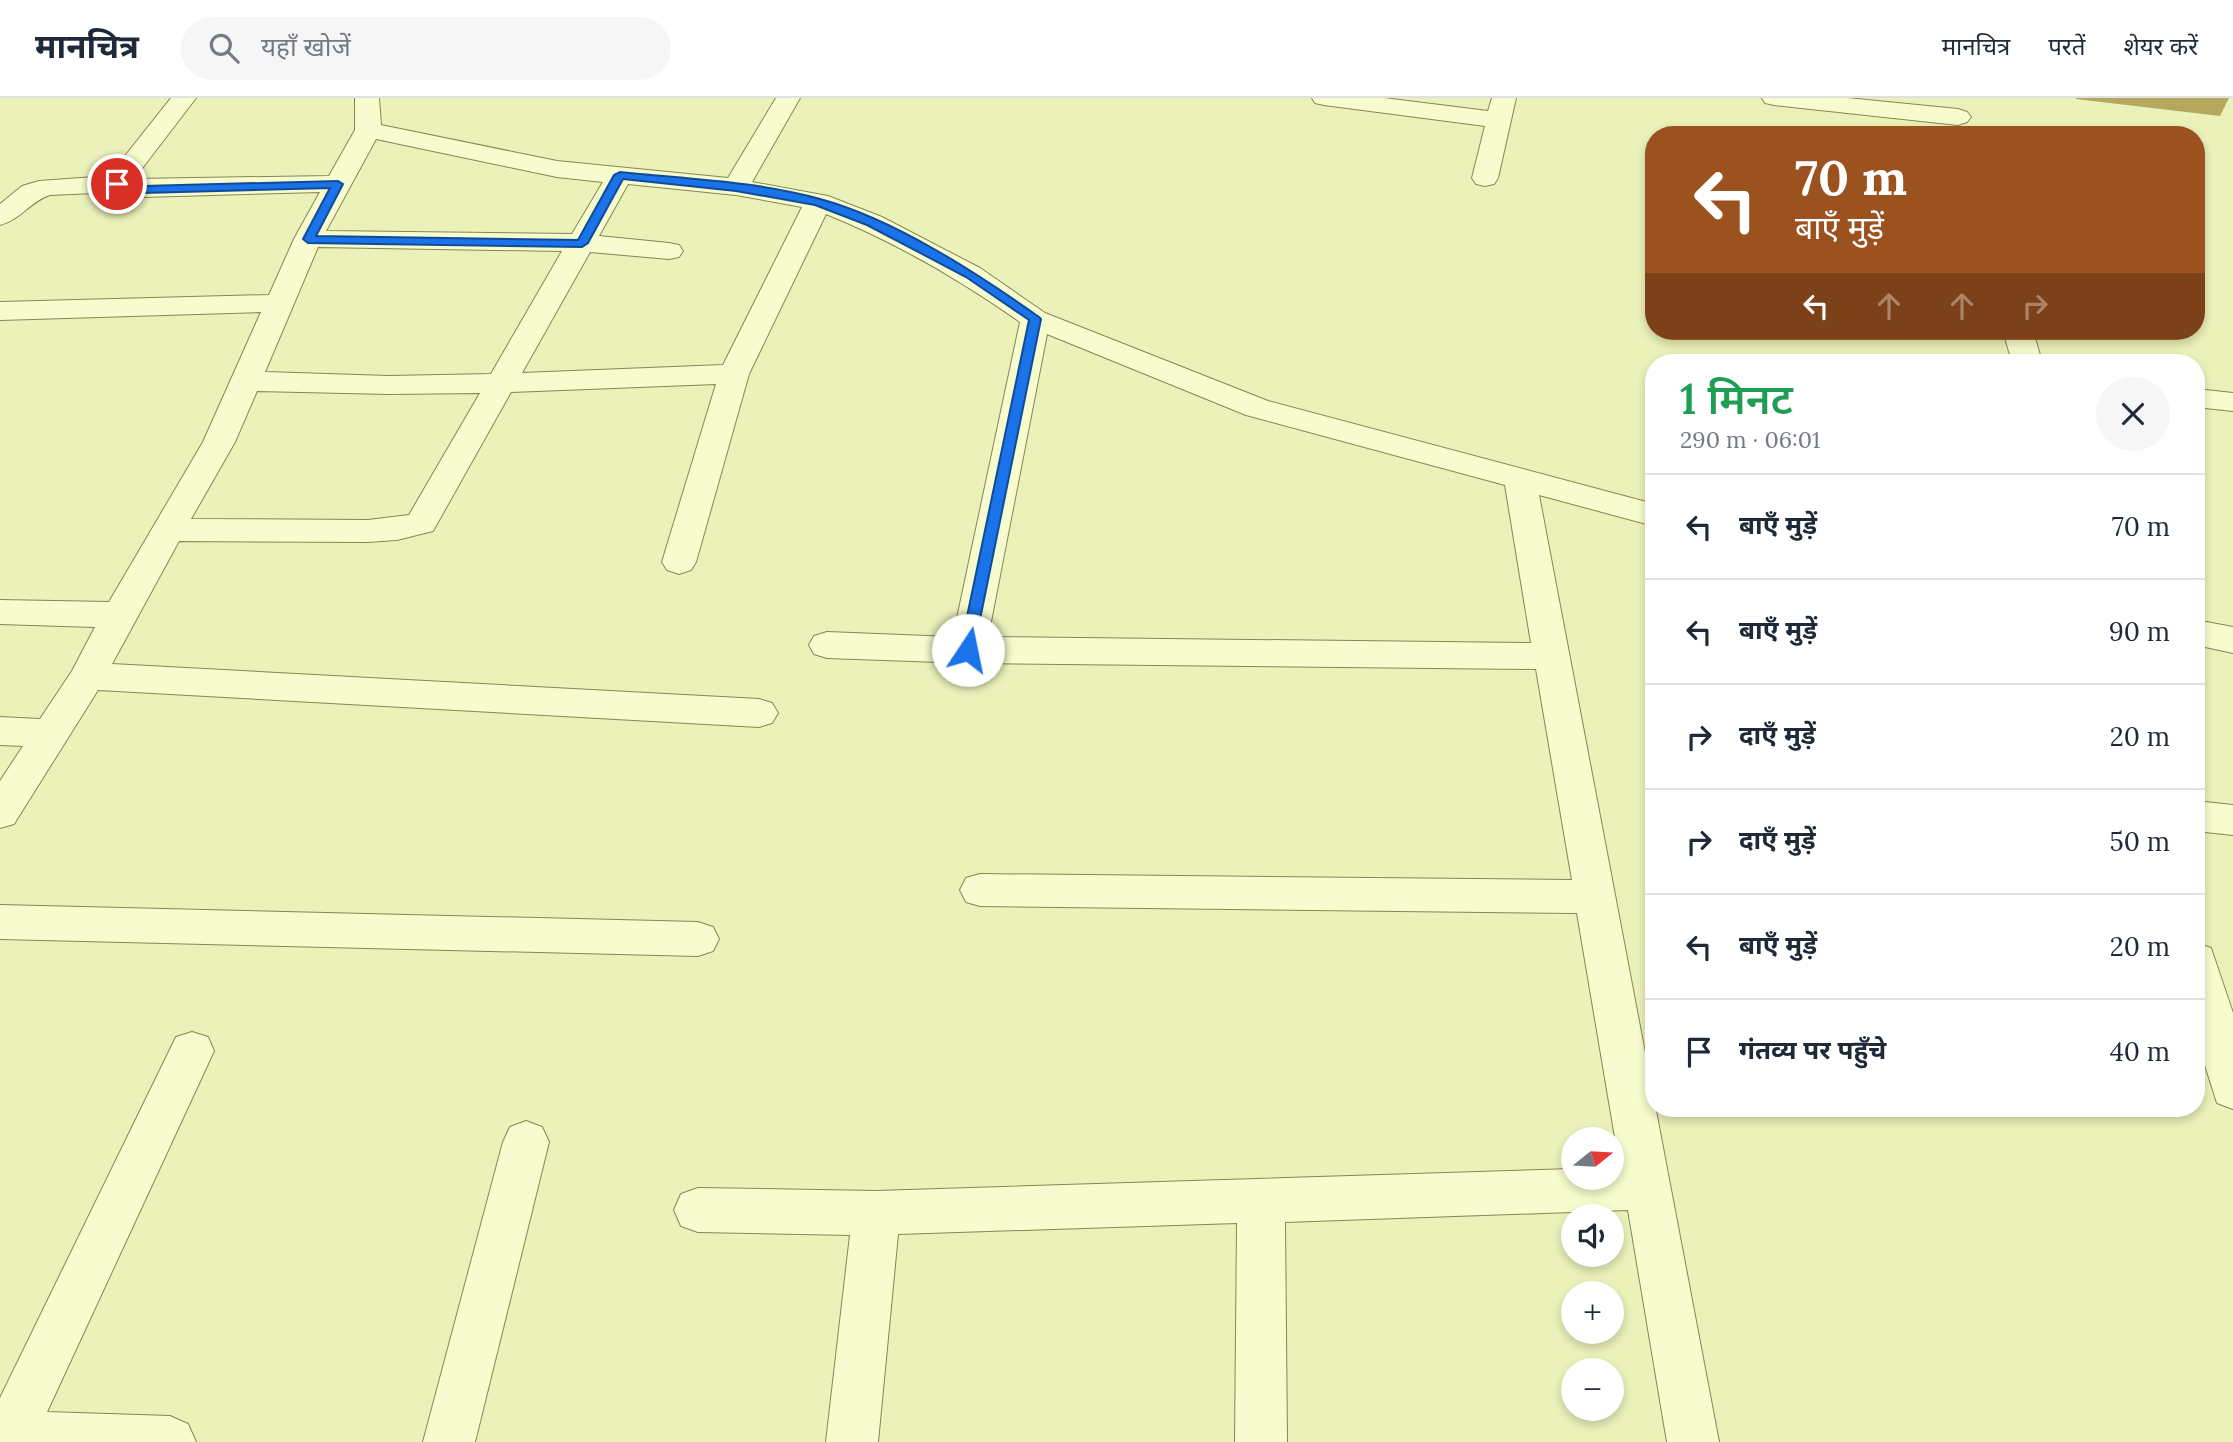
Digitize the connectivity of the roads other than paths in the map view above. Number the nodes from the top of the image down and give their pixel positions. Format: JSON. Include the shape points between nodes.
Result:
{"nodes":[{"id":1,"x":184,"y":98,"type":"edge"},
{"id":2,"x":367,"y":98,"type":"edge"},
{"id":3,"x":788,"y":98,"type":"edge"},
{"id":4,"x":1324,"y":98,"type":"edge"},
{"id":5,"x":1774,"y":98,"type":"edge"},
{"id":6,"x":1502,"y":109,"type":"edge"},
{"id":7,"x":1958,"y":116,"type":"edge"},
{"id":8,"x":368,"y":130,"type":"junction"},
{"id":9,"x":620,"y":175,"type":"junction"},
{"id":10,"x":1485,"y":178,"type":"dead end"},
{"id":11,"x":117,"y":184,"type":"junction"},
{"id":12,"x":338,"y":184,"type":"junction"},
{"id":13,"x":736,"y":187,"type":"junction"},
{"id":14,"x":818,"y":202,"type":"junction"},
{"id":15,"x":0,"y":217,"type":"edge"},
{"id":16,"x":308,"y":239,"type":"junction"},
{"id":17,"x":582,"y":243,"type":"junction"},
{"id":18,"x":669,"y":251,"type":"dead end"},
{"id":19,"x":279,"y":303,"type":"junction"},
{"id":20,"x":0,"y":311,"type":"edge"},
{"id":21,"x":1035,"y":319,"type":"junction"},
{"id":22,"x":734,"y":374,"type":"junction"},
{"id":23,"x":247,"y":381,"type":"junction"},
{"id":24,"x":502,"y":383,"type":"junction"},
{"id":25,"x":2205,"y":399,"type":"edge"},
{"id":26,"x":2233,"y":402,"type":"edge"},
{"id":27,"x":1520,"y":479,"type":"junction"},
{"id":28,"x":1645,"y":513,"type":"edge"},
{"id":29,"x":169,"y":530,"type":"junction"},
{"id":30,"x":679,"y":562,"type":"dead end"},
{"id":31,"x":0,"y":612,"type":"edge"},
{"id":32,"x":118,"y":615,"type":"junction"},
{"id":33,"x":2205,"y":634,"type":"edge"},
{"id":34,"x":2233,"y":640,"type":"edge"},
{"id":35,"x":827,"y":645,"type":"dead end"},
{"id":36,"x":968,"y":650,"type":"junction"},
{"id":37,"x":1552,"y":656,"type":"junction"},
{"id":38,"x":88,"y":676,"type":"junction"},
{"id":39,"x":759,"y":713,"type":"dead end"},
{"id":40,"x":0,"y":731,"type":"edge"},
{"id":41,"x":50,"y":734,"type":"junction"},
{"id":42,"x":0,"y":813,"type":"edge"},
{"id":43,"x":2205,"y":817,"type":"edge"},
{"id":44,"x":2233,"y":820,"type":"edge"},
{"id":45,"x":980,"y":890,"type":"dead end"},
{"id":46,"x":1593,"y":897,"type":"junction"},
{"id":47,"x":0,"y":922,"type":"edge"},
{"id":48,"x":698,"y":939,"type":"dead end"},
{"id":49,"x":2205,"y":997,"type":"edge"},
{"id":50,"x":192,"y":1051,"type":"dead end"},
{"id":51,"x":2221,"y":1062,"type":"edge"},
{"id":52,"x":526,"y":1142,"type":"dead end"},
{"id":53,"x":1647,"y":1188,"type":"junction"},
{"id":54,"x":1261,"y":1200,"type":"junction"},
{"id":55,"x":698,"y":1210,"type":"dead end"},
{"id":56,"x":876,"y":1213,"type":"junction"},
{"id":57,"x":5,"y":1439,"type":"edge"},
{"id":58,"x":170,"y":1442,"type":"edge"},
{"id":59,"x":449,"y":1442,"type":"edge"},
{"id":60,"x":852,"y":1442,"type":"edge"},
{"id":61,"x":1261,"y":1442,"type":"edge"},
{"id":62,"x":1693,"y":1442,"type":"edge"}],
"edges":[{"from":1,"to":11,"type":"street"},
{"from":2,"to":8,"type":"street"},
{"from":3,"to":13,"type":"street"},
{"from":4,"to":6,"type":"street"},
{"from":5,"to":7,"type":"street"},
{"from":6,"to":10,"type":"street"},
{"from":8,"to":9,"type":"street","via":[[557,169]]},
{"from":8,"to":12,"type":"street"},
{"from":9,"to":13,"type":"street"},
{"from":9,"to":17,"type":"street"},
{"from":11,"to":12,"type":"street","via":[[143,189]]},
{"from":11,"to":15,"type":"street","via":[[48,187],[32,192]]},
{"from":12,"to":16,"type":"street"},
{"from":13,"to":14,"type":"street"},
{"from":14,"to":21,"type":"street","via":[[872,223],[970,274]]},
{"from":14,"to":22,"type":"street"},
{"from":16,"to":17,"type":"street"},
{"from":16,"to":19,"type":"street"},
{"from":17,"to":18,"type":"street"},
{"from":17,"to":24,"type":"street"},
{"from":19,"to":20,"type":"street"},
{"from":19,"to":23,"type":"street"},
{"from":21,"to":27,"type":"street","via":[[1257,408]]},
{"from":21,"to":36,"type":"street"},
{"from":22,"to":24,"type":"street"},
{"from":22,"to":30,"type":"street"},
{"from":23,"to":24,"type":"street"},
{"from":23,"to":29,"type":"street"},
{"from":24,"to":29,"type":"street","via":[[421,523],[368,531]]},
{"from":25,"to":26,"type":"street"},
{"from":27,"to":28,"type":"street"},
{"from":27,"to":37,"type":"street"},
{"from":29,"to":32,"type":"street"},
{"from":31,"to":32,"type":"street"},
{"from":32,"to":38,"type":"street"},
{"from":33,"to":34,"type":"street"},
{"from":35,"to":36,"type":"street"},
{"from":36,"to":37,"type":"street"},
{"from":37,"to":46,"type":"street"},
{"from":38,"to":39,"type":"street"},
{"from":38,"to":41,"type":"street"},
{"from":40,"to":41,"type":"street"},
{"from":41,"to":42,"type":"street"},
{"from":43,"to":44,"type":"street"},
{"from":45,"to":46,"type":"street"},
{"from":46,"to":53,"type":"street"},
{"from":47,"to":48,"type":"street"},
{"from":49,"to":51,"type":"street"},
{"from":50,"to":57,"type":"street"},
{"from":52,"to":59,"type":"street"},
{"from":53,"to":54,"type":"street"},
{"from":53,"to":62,"type":"street"},
{"from":54,"to":56,"type":"street"},
{"from":54,"to":61,"type":"street"},
{"from":55,"to":56,"type":"street"},
{"from":56,"to":60,"type":"street"},
{"from":57,"to":58,"type":"street"}]}
